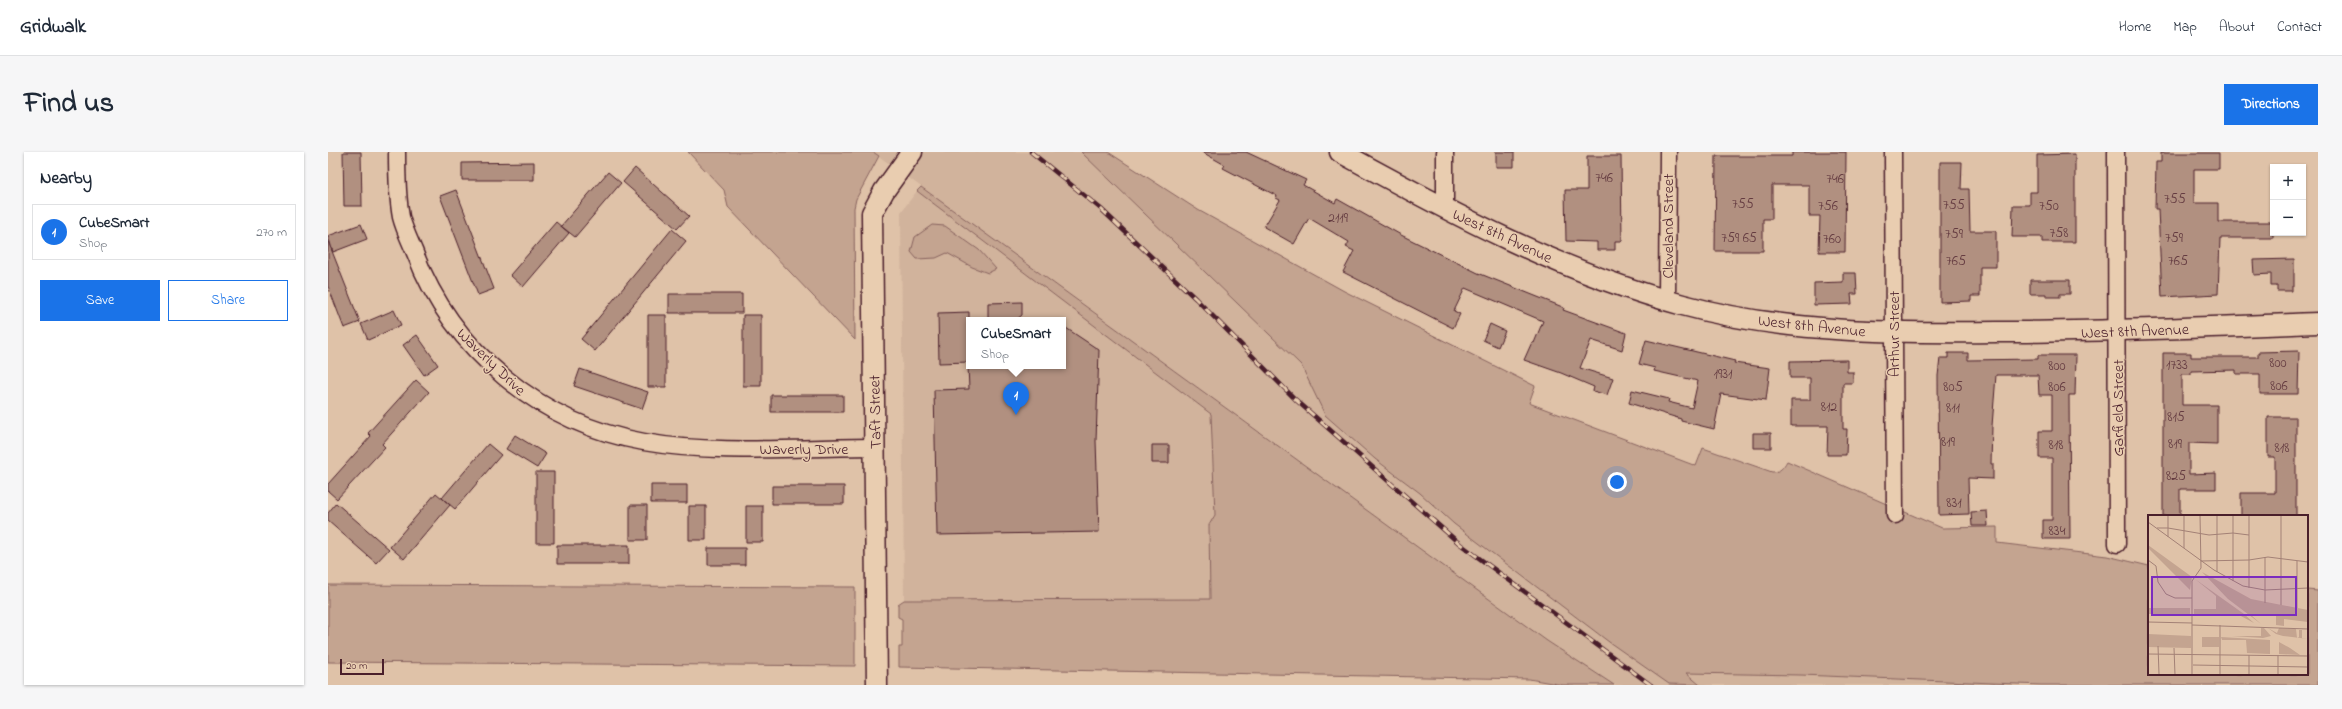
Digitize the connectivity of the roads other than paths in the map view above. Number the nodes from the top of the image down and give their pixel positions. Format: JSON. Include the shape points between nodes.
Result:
{"nodes":[{"id":1,"x":397,"y":152,"type":"edge"},
{"id":2,"x":912,"y":152,"type":"edge"},
{"id":3,"x":1340,"y":152,"type":"edge"},
{"id":4,"x":1445,"y":152,"type":"edge"},
{"id":5,"x":1668,"y":152,"type":"edge"},
{"id":6,"x":1893,"y":152,"type":"edge"},
{"id":7,"x":2116,"y":152,"type":"edge"},
{"id":8,"x":1445,"y":208,"type":"junction"},
{"id":9,"x":1667,"y":301,"type":"junction"},
{"id":10,"x":2318,"y":323,"type":"edge"},
{"id":11,"x":2118,"y":331,"type":"junction"},
{"id":12,"x":1893,"y":333,"type":"junction"},
{"id":13,"x":874,"y":447,"type":"junction"},
{"id":14,"x":1895,"y":515,"type":"dead end"},
{"id":15,"x":2117,"y":544,"type":"dead end"},
{"id":16,"x":877,"y":685,"type":"edge"}],
"edges":[{"from":1,"to":13,"type":"street","name":"Waverly Drive","via":[[401,218],[420,267],[437,300],[466,340],[512,384],[536,402],[603,433],[644,442],[716,448]]},
{"from":2,"to":13,"type":"street","name":"Taft Street","via":[[884,191],[872,213]]},
{"from":3,"to":8,"type":"street","name":"West 8th Avenue"},
{"from":4,"to":8,"type":"street"},
{"from":5,"to":9,"type":"street","name":"Cleveland Street"},
{"from":6,"to":12,"type":"street","name":"Arthur Street"},
{"from":7,"to":11,"type":"street","name":"Garfield Street"},
{"from":8,"to":9,"type":"street","name":"West 8th Avenue","via":[[1591,274]]},
{"from":9,"to":12,"type":"street","name":"West 8th Avenue","via":[[1783,325]]},
{"from":10,"to":11,"type":"street","name":"West 8th Avenue"},
{"from":11,"to":12,"type":"street","name":"West 8th Avenue"},
{"from":11,"to":15,"type":"street","name":"Garfield Street"},
{"from":12,"to":14,"type":"street","name":"Arthur Street"},
{"from":13,"to":16,"type":"street","name":"Taft Street"}]}
